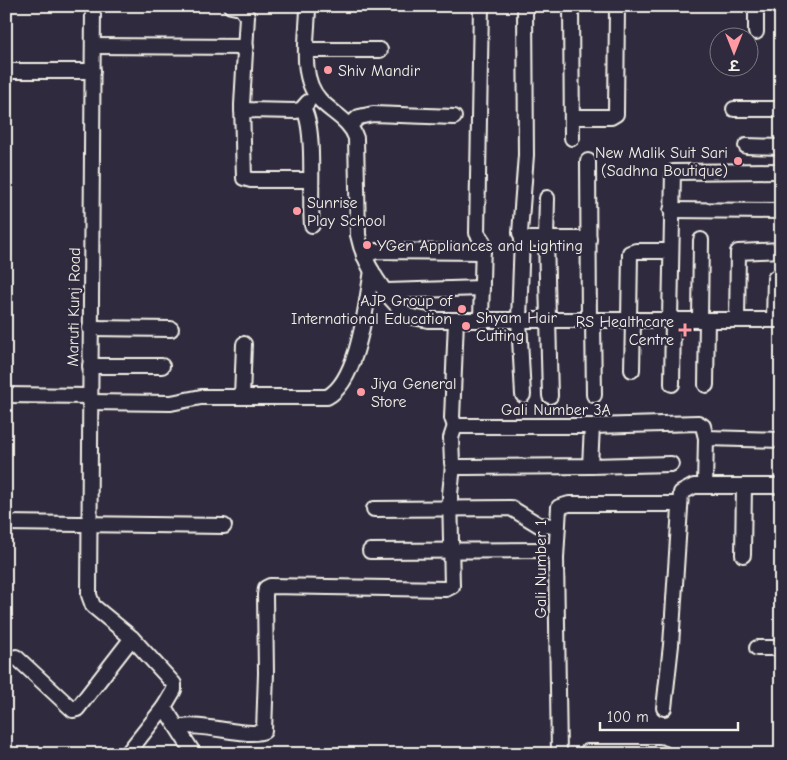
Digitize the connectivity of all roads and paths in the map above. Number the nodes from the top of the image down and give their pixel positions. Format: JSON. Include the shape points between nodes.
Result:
{"nodes":[{"id":1,"x":93,"y":6,"type":"edge"},
{"id":2,"x":231,"y":6,"type":"edge"},
{"id":3,"x":308,"y":6,"type":"edge"},
{"id":4,"x":481,"y":6,"type":"edge"},
{"id":5,"x":525,"y":6,"type":"edge"},
{"id":6,"x":571,"y":6,"type":"edge"},
{"id":7,"x":616,"y":6,"type":"edge"},
{"id":8,"x":756,"y":6,"type":"edge"},
{"id":9,"x":756,"y":28,"type":"edge"},
{"id":10,"x":93,"y":46,"type":"junction"},
{"id":11,"x":246,"y":47,"type":"junction"},
{"id":12,"x":307,"y":50,"type":"junction"},
{"id":13,"x":380,"y":50,"type":"dead end"},
{"id":14,"x":93,"y":71,"type":"junction"},
{"id":15,"x":6,"y":72,"type":"edge"},
{"id":16,"x":315,"y":94,"type":"junction"},
{"id":17,"x":303,"y":108,"type":"junction"},
{"id":18,"x":734,"y":109,"type":"dead end"},
{"id":19,"x":781,"y":109,"type":"edge"},
{"id":20,"x":242,"y":110,"type":"junction"},
{"id":21,"x":454,"y":117,"type":"dead end"},
{"id":22,"x":572,"y":117,"type":"junction"},
{"id":23,"x":350,"y":125,"type":"junction"},
{"id":24,"x":572,"y":138,"type":"dead end"},
{"id":25,"x":746,"y":146,"type":"dead end"},
{"id":26,"x":781,"y":147,"type":"edge"},
{"id":27,"x":588,"y":161,"type":"dead end"},
{"id":28,"x":781,"y":171,"type":"edge"},
{"id":29,"x":310,"y":180,"type":"junction"},
{"id":30,"x":547,"y":198,"type":"dead end"},
{"id":31,"x":671,"y":210,"type":"junction"},
{"id":32,"x":781,"y":211,"type":"edge"},
{"id":33,"x":312,"y":225,"type":"dead end"},
{"id":34,"x":522,"y":238,"type":"junction"},
{"id":35,"x":546,"y":239,"type":"junction"},
{"id":36,"x":588,"y":239,"type":"junction"},
{"id":37,"x":701,"y":240,"type":"dead end"},
{"id":38,"x":670,"y":250,"type":"junction"},
{"id":39,"x":781,"y":250,"type":"edge"},
{"id":40,"x":483,"y":252,"type":"junction"},
{"id":41,"x":364,"y":256,"type":"junction"},
{"id":42,"x":372,"y":271,"type":"junction"},
{"id":43,"x":775,"y":278,"type":"dead end"},
{"id":44,"x":482,"y":288,"type":"junction"},
{"id":45,"x":387,"y":291,"type":"junction"},
{"id":46,"x":671,"y":319,"type":"junction"},
{"id":47,"x":456,"y":320,"type":"junction"},
{"id":48,"x":481,"y":320,"type":"junction"},
{"id":49,"x":519,"y":320,"type":"junction"},
{"id":50,"x":547,"y":320,"type":"junction"},
{"id":51,"x":591,"y":320,"type":"junction"},
{"id":52,"x":631,"y":320,"type":"junction"},
{"id":53,"x":704,"y":320,"type":"junction"},
{"id":54,"x":736,"y":320,"type":"junction"},
{"id":55,"x":778,"y":320,"type":"edge"},
{"id":56,"x":90,"y":328,"type":"junction"},
{"id":57,"x":171,"y":328,"type":"dead end"},
{"id":58,"x":244,"y":344,"type":"dead end"},
{"id":59,"x":90,"y":366,"type":"junction"},
{"id":60,"x":162,"y":366,"type":"dead end"},
{"id":61,"x":632,"y":370,"type":"dead end"},
{"id":62,"x":672,"y":384,"type":"dead end"},
{"id":63,"x":706,"y":385,"type":"dead end"},
{"id":64,"x":6,"y":395,"type":"edge"},
{"id":65,"x":594,"y":395,"type":"dead end"},
{"id":66,"x":523,"y":396,"type":"dead end"},
{"id":67,"x":550,"y":396,"type":"dead end"},
{"id":68,"x":242,"y":397,"type":"junction"},
{"id":69,"x":89,"y":399,"type":"junction"},
{"id":70,"x":454,"y":426,"type":"junction"},
{"id":71,"x":592,"y":426,"type":"junction"},
{"id":72,"x":706,"y":438,"type":"junction"},
{"id":73,"x":781,"y":440,"type":"edge"},
{"id":74,"x":671,"y":464,"type":"dead end"},
{"id":75,"x":453,"y":465,"type":"junction"},
{"id":76,"x":590,"y":466,"type":"junction"},
{"id":77,"x":705,"y":486,"type":"junction"},
{"id":78,"x":744,"y":486,"type":"junction"},
{"id":79,"x":781,"y":486,"type":"edge"},
{"id":80,"x":680,"y":504,"type":"junction"},
{"id":81,"x":374,"y":509,"type":"dead end"},
{"id":82,"x":450,"y":509,"type":"junction"},
{"id":83,"x":6,"y":523,"type":"edge"},
{"id":84,"x":89,"y":524,"type":"junction"},
{"id":85,"x":224,"y":526,"type":"dead end"},
{"id":86,"x":557,"y":526,"type":"junction"},
{"id":87,"x":556,"y":550,"type":"junction"},
{"id":88,"x":370,"y":551,"type":"dead end"},
{"id":89,"x":452,"y":551,"type":"junction"},
{"id":90,"x":743,"y":555,"type":"dead end"},
{"id":91,"x":132,"y":638,"type":"junction"},
{"id":92,"x":757,"y":648,"type":"dead end"},
{"id":93,"x":781,"y":648,"type":"edge"},
{"id":94,"x":6,"y":661,"type":"edge"},
{"id":95,"x":164,"y":707,"type":"junction"},
{"id":96,"x":664,"y":708,"type":"dead end"},
{"id":97,"x":178,"y":728,"type":"junction"},
{"id":98,"x":587,"y":752,"type":"dead end"},
{"id":99,"x":127,"y":754,"type":"edge"},
{"id":100,"x":194,"y":754,"type":"edge"},
{"id":101,"x":559,"y":754,"type":"edge"},
{"id":102,"x":665,"y":754,"type":"edge"}],
"edges":[{"from":1,"to":10,"type":"street","name":"Maruti Kunj Road"},
{"from":2,"to":11,"type":"street","via":[[246,12]]},
{"from":3,"to":12,"type":"street"},
{"from":4,"to":40,"type":"street","via":[[477,233],[483,241]]},
{"from":5,"to":34,"type":"street","via":[[526,154]]},
{"from":6,"to":22,"type":"street"},
{"from":7,"to":22,"type":"street","via":[[616,114],[611,117]]},
{"from":8,"to":9,"type":"street"},
{"from":10,"to":11,"type":"street"},
{"from":10,"to":14,"type":"street","name":"Maruti Kunj Road"},
{"from":11,"to":20,"type":"street"},
{"from":12,"to":13,"type":"street"},
{"from":12,"to":16,"type":"street","via":[[308,79]]},
{"from":14,"to":15,"type":"street"},
{"from":14,"to":56,"type":"street","name":"Maruti Kunj Road"},
{"from":16,"to":17,"type":"street"},
{"from":16,"to":23,"type":"street"},
{"from":17,"to":20,"type":"street","via":[[295,111]]},
{"from":17,"to":29,"type":"street","via":[[308,117]]},
{"from":18,"to":19,"type":"street"},
{"from":20,"to":29,"type":"street","via":[[243,172],[246,179]]},
{"from":21,"to":23,"type":"street","via":[[373,114],[359,117]]},
{"from":22,"to":24,"type":"street"},
{"from":23,"to":41,"type":"street","via":[[358,147],[358,235]]},
{"from":25,"to":26,"type":"street"},
{"from":27,"to":36,"type":"street"},
{"from":28,"to":31,"type":"street","via":[[674,172]]},
{"from":29,"to":33,"type":"street"},
{"from":30,"to":35,"type":"street"},
{"from":31,"to":32,"type":"street"},
{"from":31,"to":38,"type":"street"},
{"from":34,"to":35,"type":"street"},
{"from":34,"to":49,"type":"street"},
{"from":35,"to":36,"type":"street"},
{"from":35,"to":50,"type":"street"},
{"from":36,"to":51,"type":"street"},
{"from":37,"to":53,"type":"street"},
{"from":38,"to":46,"type":"street"},
{"from":38,"to":52,"type":"street","via":[[630,253]]},
{"from":39,"to":54,"type":"street","via":[[738,252]]},
{"from":40,"to":41,"type":"street","via":[[376,251]]},
{"from":40,"to":44,"type":"street"},
{"from":41,"to":42,"type":"street"},
{"from":42,"to":45,"type":"street"},
{"from":42,"to":68,"type":"street","via":[[357,350],[334,392],[323,398]]},
{"from":43,"to":55,"type":"street"},
{"from":44,"to":45,"type":"street"},
{"from":44,"to":48,"type":"street"},
{"from":45,"to":47,"type":"street","via":[[403,312],[414,319]]},
{"from":46,"to":52,"type":"street"},
{"from":46,"to":53,"type":"street"},
{"from":46,"to":62,"type":"street"},
{"from":47,"to":48,"type":"street"},
{"from":47,"to":70,"type":"street"},
{"from":48,"to":49,"type":"street"},
{"from":49,"to":50,"type":"street"},
{"from":49,"to":66,"type":"street"},
{"from":50,"to":51,"type":"street"},
{"from":50,"to":67,"type":"street"},
{"from":51,"to":52,"type":"street"},
{"from":51,"to":65,"type":"street"},
{"from":52,"to":61,"type":"street"},
{"from":53,"to":54,"type":"street"},
{"from":53,"to":63,"type":"street"},
{"from":54,"to":55,"type":"street"},
{"from":56,"to":57,"type":"street"},
{"from":56,"to":59,"type":"street","name":"Maruti Kunj Road"},
{"from":58,"to":68,"type":"street"},
{"from":59,"to":60,"type":"street"},
{"from":59,"to":69,"type":"street","name":"Maruti Kunj Road"},
{"from":64,"to":69,"type":"street"},
{"from":68,"to":69,"type":"street","via":[[200,396],[171,403]]},
{"from":69,"to":84,"type":"street","name":"Maruti Kunj Road"},
{"from":70,"to":71,"type":"street","name":"Gali Number 3A"},
{"from":70,"to":75,"type":"street","via":[[450,438]]},
{"from":71,"to":72,"type":"street","name":"Gali Number 3A","via":[[698,423],[703,426]]},
{"from":71,"to":76,"type":"street"},
{"from":72,"to":73,"type":"street"},
{"from":72,"to":77,"type":"street"},
{"from":74,"to":76,"type":"street"},
{"from":75,"to":76,"type":"street"},
{"from":75,"to":82,"type":"street"},
{"from":77,"to":78,"type":"street"},
{"from":77,"to":80,"type":"street","via":[[684,489]]},
{"from":78,"to":79,"type":"street"},
{"from":78,"to":90,"type":"street"},
{"from":80,"to":86,"type":"street","name":"Gali Number 1","via":[[565,505],[557,510]]},
{"from":80,"to":96,"type":"street","via":[[674,619]]},
{"from":81,"to":82,"type":"street"},
{"from":82,"to":86,"type":"street","via":[[511,508],[539,525]]},
{"from":82,"to":89,"type":"street"},
{"from":83,"to":84,"type":"street"},
{"from":84,"to":85,"type":"street"},
{"from":84,"to":91,"type":"street","name":"Maruti Kunj Road","via":[[89,595],[93,606]]},
{"from":86,"to":87,"type":"street","name":"Gali Number 1"},
{"from":87,"to":89,"type":"street"},
{"from":87,"to":101,"type":"street","name":"Gali Number 1"},
{"from":88,"to":89,"type":"street"},
{"from":89,"to":97,"type":"street","via":[[453,584],[449,588],[266,588],[264,731]]},
{"from":91,"to":94,"type":"street","via":[[73,710],[16,657]]},
{"from":91,"to":95,"type":"street","via":[[175,686]]},
{"from":92,"to":93,"type":"street"},
{"from":95,"to":97,"type":"street"},
{"from":95,"to":99,"type":"street"},
{"from":97,"to":100,"type":"street"},
{"from":98,"to":102,"type":"street"}]}
